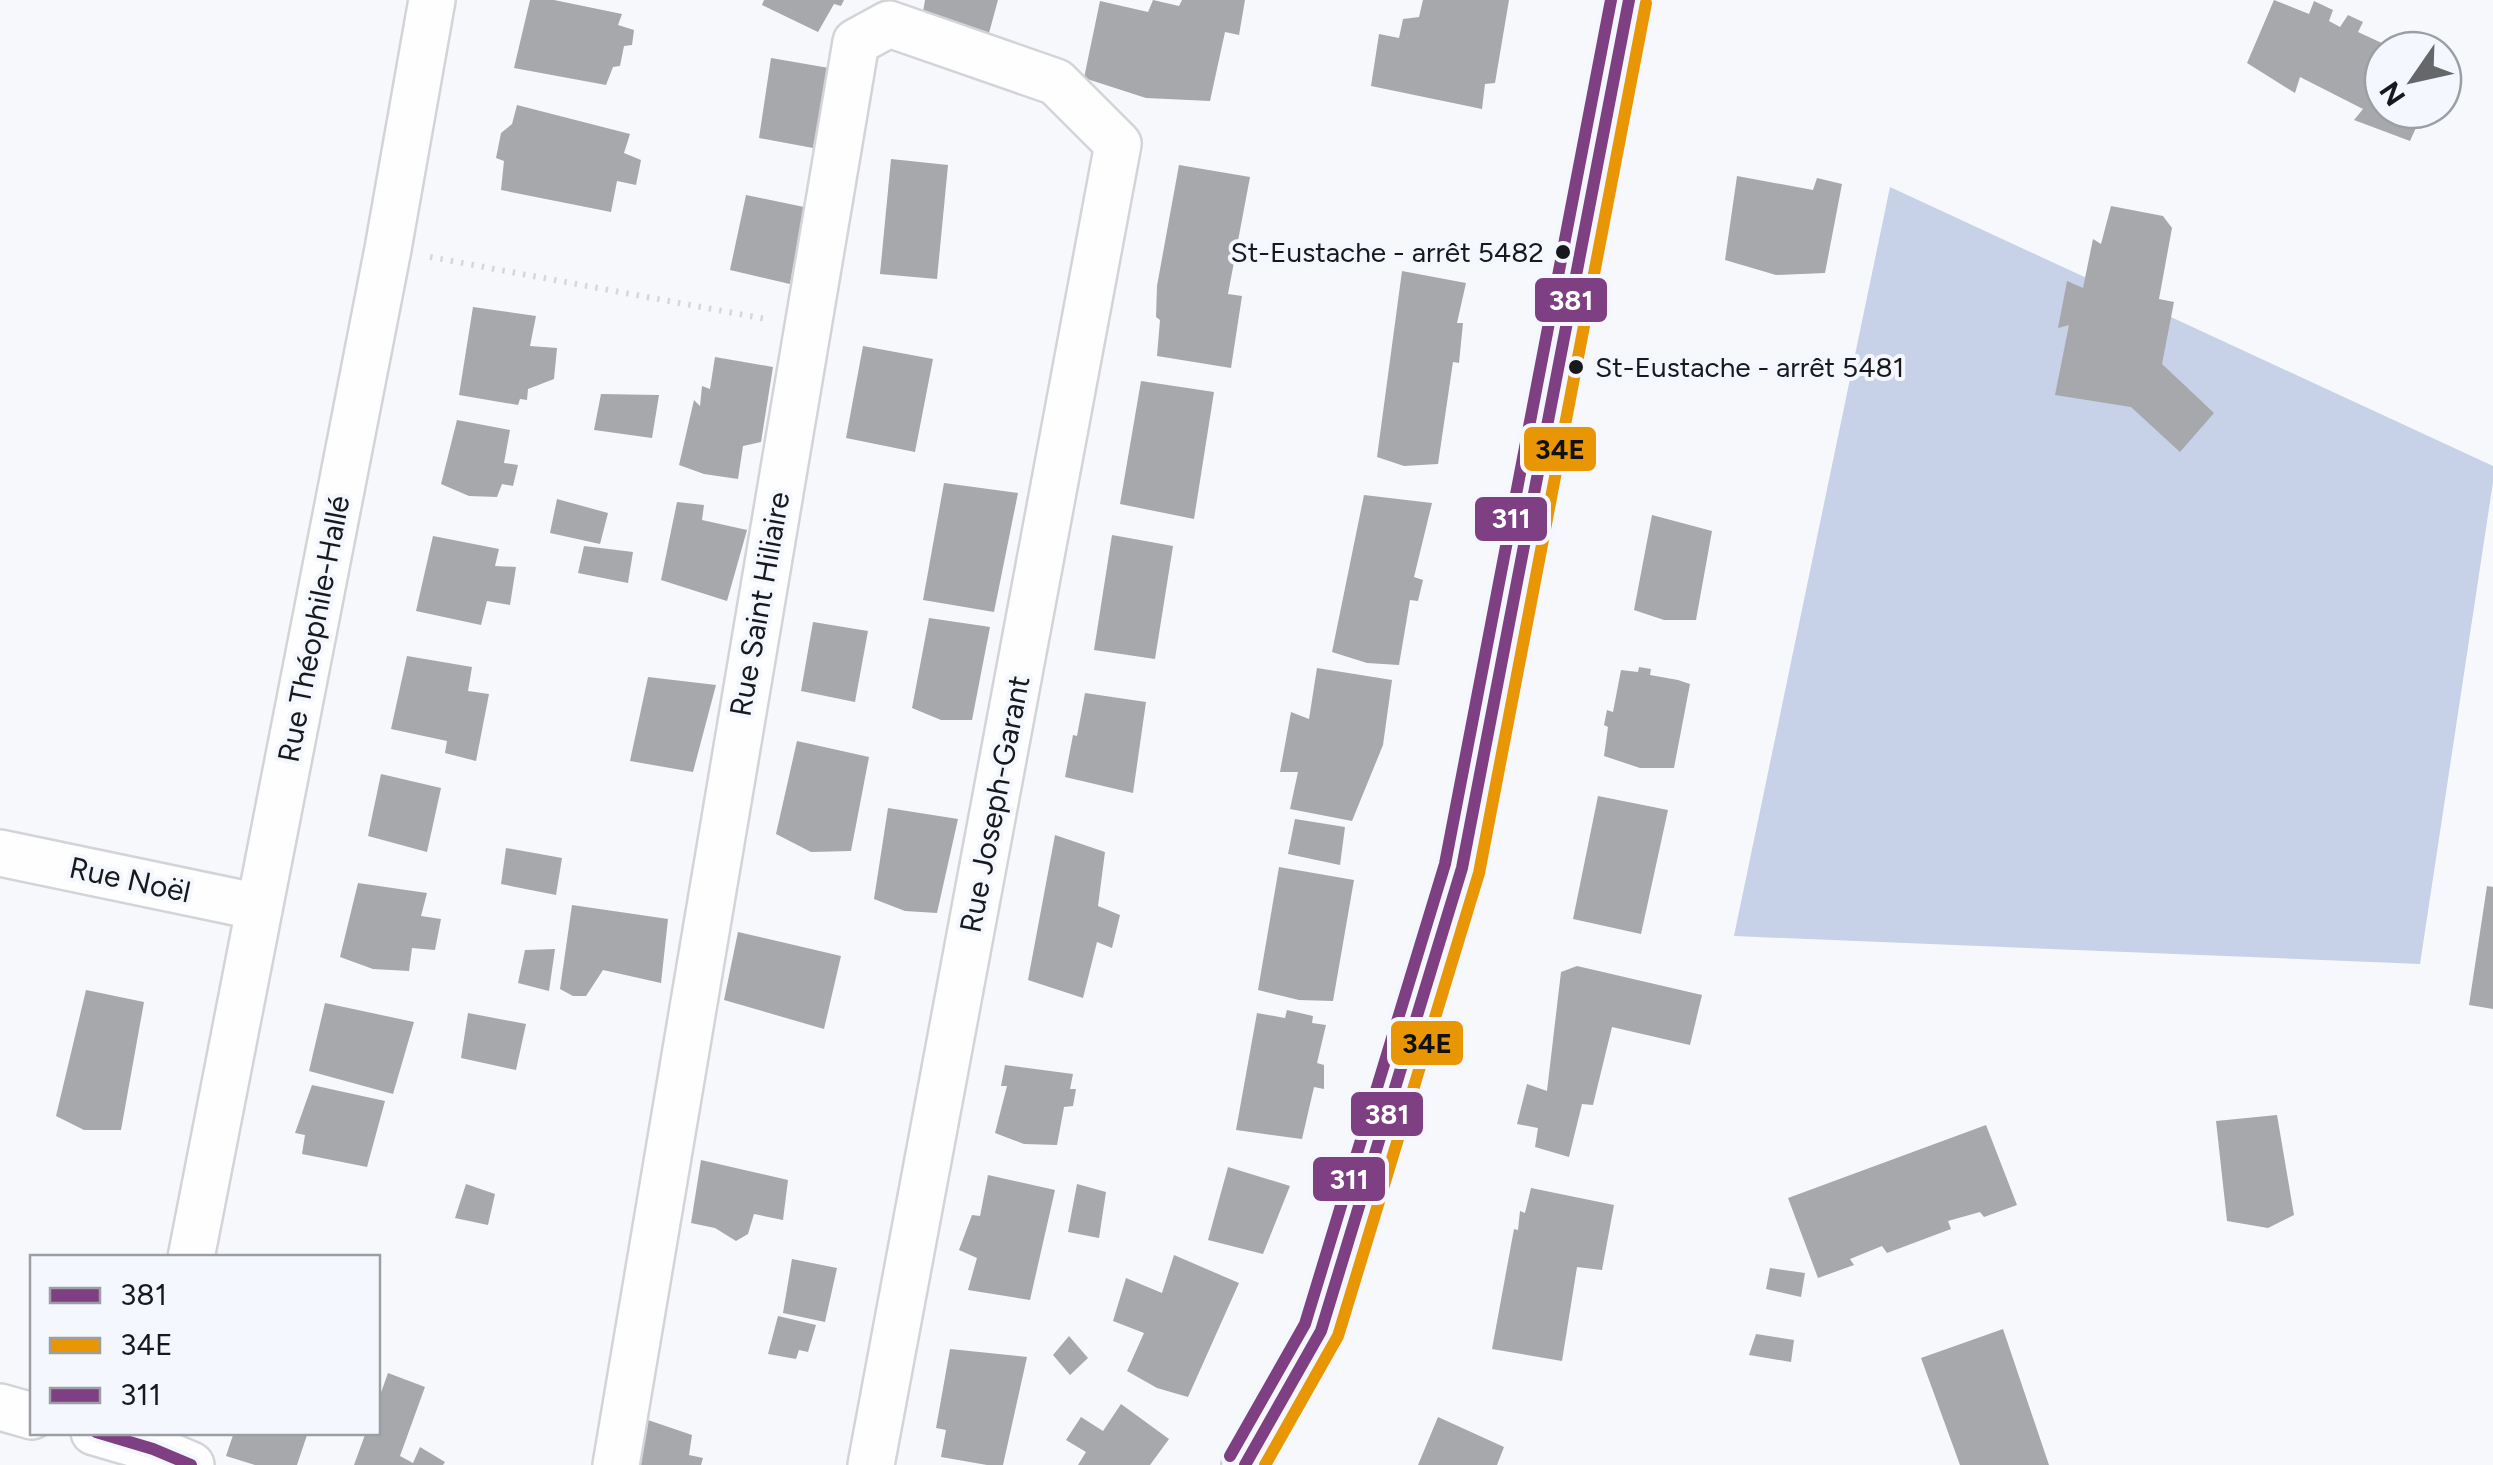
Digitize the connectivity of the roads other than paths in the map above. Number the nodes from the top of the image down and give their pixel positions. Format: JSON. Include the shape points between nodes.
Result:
{"nodes":[{"id":1,"x":432,"y":0,"type":"edge"},
{"id":2,"x":1628,"y":0,"type":"edge"},
{"id":3,"x":1118,"y":144,"type":"joint"},
{"id":4,"x":0,"y":853,"type":"edge"},
{"id":5,"x":259,"y":907,"type":"junction"},
{"id":6,"x":192,"y":1255,"type":"edge"},
{"id":7,"x":0,"y":1407,"type":"edge"},
{"id":8,"x":30,"y":1415,"type":"edge"},
{"id":9,"x":107,"y":1435,"type":"edge"},
{"id":10,"x":167,"y":1449,"type":"edge"},
{"id":11,"x":616,"y":1465,"type":"edge"},
{"id":12,"x":871,"y":1465,"type":"edge"},
{"id":13,"x":1245,"y":1465,"type":"edge"}],
"edges":[{"from":1,"to":5,"type":"street","name":"Rue Théophile-Hallé"},
{"from":2,"to":13,"type":"street","via":[[1462,868],[1322,1331]]},
{"from":3,"to":11,"type":"street","name":"Rue Saint Hiliaire","via":[[1056,82],[889,24],[856,42]]},
{"from":3,"to":12,"type":"street","name":"Rue Joseph-Garant"},
{"from":4,"to":5,"type":"street","name":"Rue Noël"},
{"from":5,"to":6,"type":"street","name":"Rue Théophile-Hallé"},
{"from":7,"to":8,"type":"street"},
{"from":9,"to":10,"type":"street"}]}
